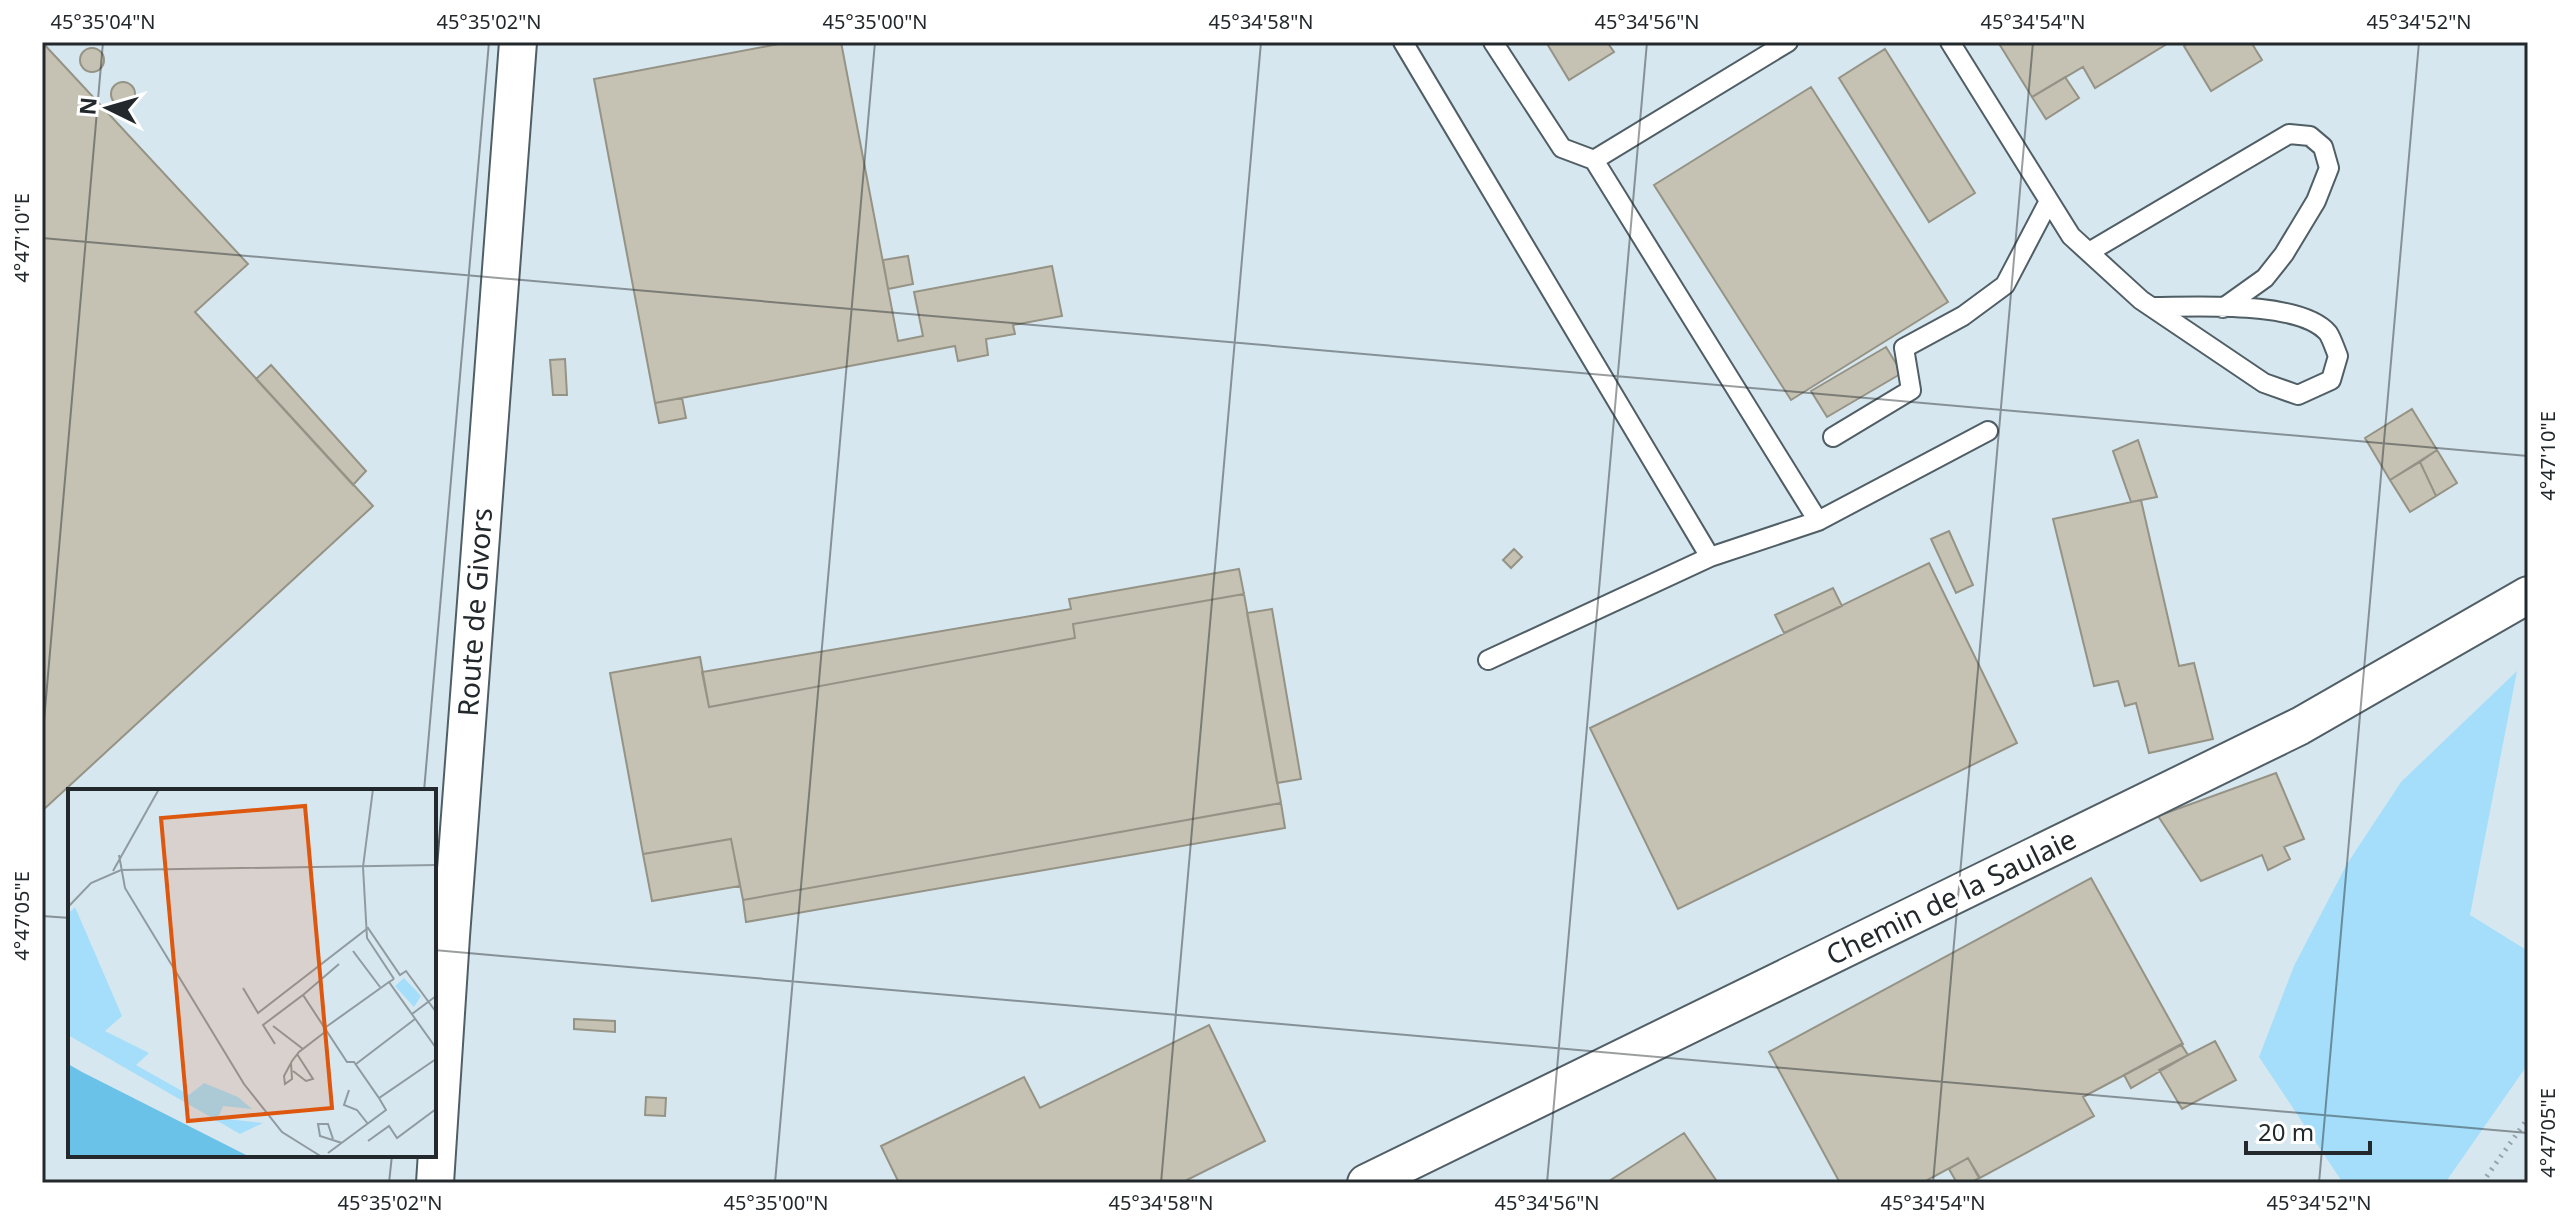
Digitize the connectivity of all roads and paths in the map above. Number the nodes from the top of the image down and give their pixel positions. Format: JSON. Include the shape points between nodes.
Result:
{"nodes":[{"id":1,"x":518,"y":42,"type":"edge"},
{"id":2,"x":1403,"y":42,"type":"edge"},
{"id":3,"x":1493,"y":42,"type":"edge"},
{"id":4,"x":1788,"y":42,"type":"edge"},
{"id":5,"x":1950,"y":42,"type":"edge"},
{"id":6,"x":1594,"y":160,"type":"junction"},
{"id":7,"x":2049,"y":201,"type":"junction"},
{"id":8,"x":2089,"y":252,"type":"junction"},
{"id":9,"x":2153,"y":307,"type":"junction"},
{"id":10,"x":2223,"y":308,"type":"junction"},
{"id":11,"x":1988,"y":431,"type":"dead end"},
{"id":12,"x":1833,"y":437,"type":"dead end"},
{"id":13,"x":1818,"y":521,"type":"junction"},
{"id":14,"x":1710,"y":557,"type":"junction"},
{"id":15,"x":2528,"y":595,"type":"edge"},
{"id":16,"x":1488,"y":660,"type":"dead end"},
{"id":17,"x":2528,"y":1118,"type":"edge"},
{"id":18,"x":435,"y":1183,"type":"edge"},
{"id":19,"x":1366,"y":1183,"type":"edge"},
{"id":20,"x":2482,"y":1183,"type":"edge"}],
"edges":[{"from":1,"to":18,"type":"street","name":"Route de Givors"},
{"from":2,"to":14,"type":"lane"},
{"from":3,"to":6,"type":"lane","via":[[1562,148]]},
{"from":4,"to":6,"type":"lane"},
{"from":5,"to":7,"type":"lane"},
{"from":6,"to":13,"type":"lane"},
{"from":7,"to":8,"type":"lane","via":[[2071,236]]},
{"from":7,"to":12,"type":"lane","via":[[2005,285],[1963,316],[1904,348],[1911,390]]},
{"from":8,"to":9,"type":"lane"},
{"from":8,"to":10,"type":"lane","via":[[2289,134],[2310,136],[2323,147],[2329,168],[2316,201],[2265,278]]},
{"from":9,"to":10,"type":"lane"},
{"from":9,"to":10,"type":"lane","via":[[2264,383],[2298,395],[2331,380],[2338,356],[2327,332],[2296,314]]},
{"from":11,"to":13,"type":"lane"},
{"from":13,"to":14,"type":"lane"},
{"from":14,"to":16,"type":"lane"},
{"from":15,"to":19,"type":"street","name":"Chemin de la Saulaie","via":[[2300,726]]},
{"from":17,"to":20,"type":"path"}]}
